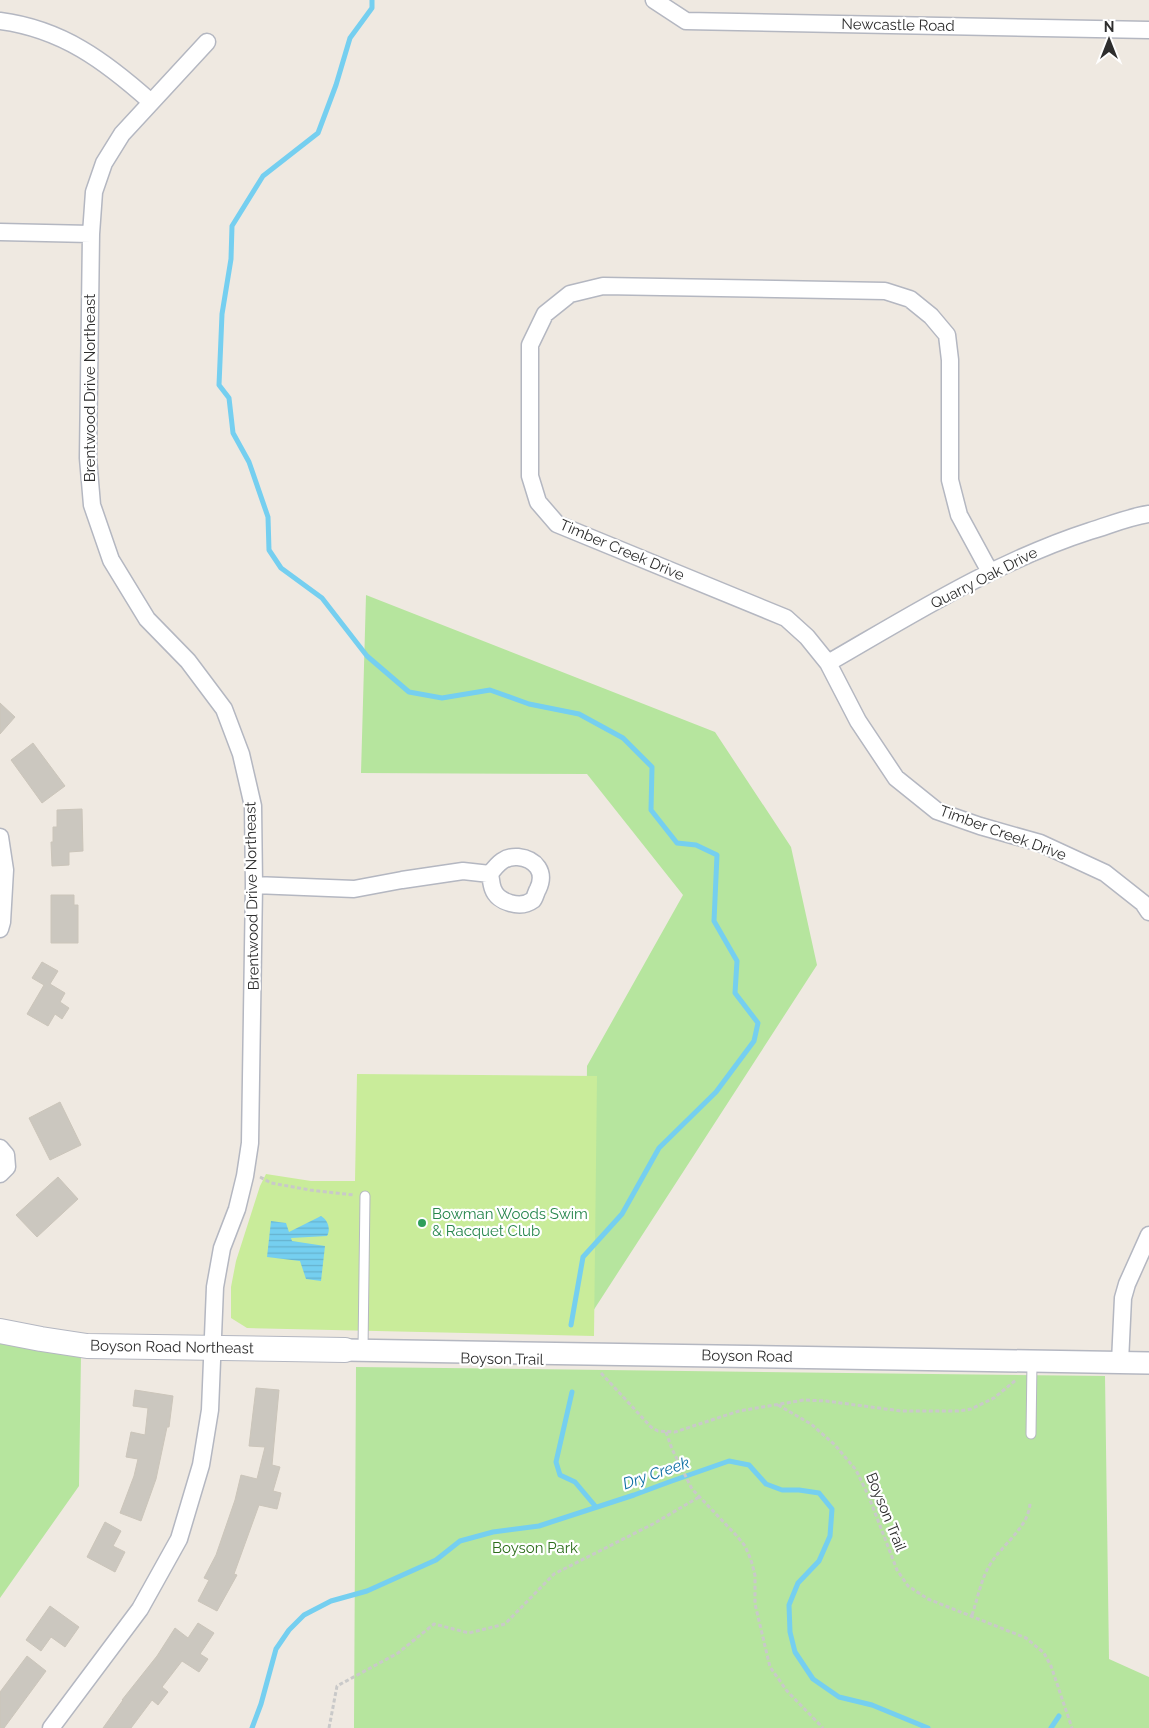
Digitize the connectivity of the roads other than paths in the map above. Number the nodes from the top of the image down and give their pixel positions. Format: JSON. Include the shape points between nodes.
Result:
{"nodes":[{"id":1,"x":654,"y":0,"type":"edge"},
{"id":2,"x":0,"y":22,"type":"edge"},
{"id":3,"x":1149,"y":30,"type":"edge"},
{"id":4,"x":207,"y":42,"type":"dead end"},
{"id":5,"x":150,"y":102,"type":"junction"},
{"id":6,"x":0,"y":232,"type":"edge"},
{"id":7,"x":90,"y":234,"type":"junction"},
{"id":8,"x":1149,"y":514,"type":"edge"},
{"id":9,"x":990,"y":572,"type":"junction"},
{"id":10,"x":828,"y":663,"type":"junction"},
{"id":11,"x":0,"y":837,"type":"edge"},
{"id":12,"x":490,"y":874,"type":"dead end"},
{"id":13,"x":254,"y":885,"type":"junction"},
{"id":14,"x":1149,"y":912,"type":"edge"},
{"id":15,"x":0,"y":930,"type":"edge"},
{"id":16,"x":0,"y":1148,"type":"edge"},
{"id":17,"x":0,"y":1174,"type":"edge"},
{"id":18,"x":365,"y":1196,"type":"road end"},
{"id":19,"x":1149,"y":1235,"type":"edge"},
{"id":20,"x":0,"y":1331,"type":"edge"},
{"id":21,"x":212,"y":1348,"type":"junction"},
{"id":22,"x":354,"y":1350,"type":"junction"},
{"id":23,"x":1120,"y":1362,"type":"junction"},
{"id":24,"x":1149,"y":1363,"type":"edge"},
{"id":25,"x":1032,"y":1369,"type":"junction"},
{"id":26,"x":1031,"y":1434,"type":"dead end"},
{"id":27,"x":51,"y":1728,"type":"edge"}],
"edges":[{"from":1,"to":3,"type":"street","name":"Newcastle Road","via":[[686,21]]},
{"from":2,"to":5,"type":"street","via":[[22,24],[75,44],[118,73]]},
{"from":4,"to":5,"type":"street","name":"Brentwood Drive Northeast"},
{"from":5,"to":7,"type":"street","name":"Brentwood Drive Northeast","via":[[122,134],[104,163],[94,192]]},
{"from":6,"to":7,"type":"street"},
{"from":7,"to":13,"type":"street","name":"Brentwood Drive Northeast","via":[[88,458],[92,505],[111,560],[147,619],[188,661],[224,710],[241,754],[254,806]]},
{"from":8,"to":9,"type":"street","name":"Quarry Oak Drive","via":[[1057,542]]},
{"from":9,"to":10,"type":"street","name":"Quarry Oak Drive"},
{"from":9,"to":10,"type":"street","name":"Timber Creek Drive","via":[[959,515],[950,480],[947,335],[931,316],[910,300],[885,291],[603,286],[570,294],[545,314],[530,344],[530,476],[538,502],[557,524],[786,618]]},
{"from":10,"to":14,"type":"street","name":"Timber Creek Drive","via":[[858,721],[896,778],[937,811],[1040,843],[1104,872]]},
{"from":11,"to":15,"type":"street","via":[[5,870]]},
{"from":12,"to":13,"type":"street","via":[[463,871],[354,889]]},
{"from":13,"to":21,"type":"street","name":"Brentwood Drive Northeast","via":[[250,1143],[237,1209],[222,1248],[215,1287]]},
{"from":16,"to":17,"type":"street","via":[[6,1155],[7,1167]]},
{"from":18,"to":22,"type":"lane"},
{"from":19,"to":23,"type":"street","via":[[1123,1298]]},
{"from":20,"to":21,"type":"main road","name":"Boyson Road Northeast","via":[[87,1346]]},
{"from":21,"to":22,"type":"main road","name":"Boyson Road Northeast"},
{"from":21,"to":27,"type":"street","name":"Brentwood Drive Northeast","via":[[210,1410],[201,1465],[180,1539],[140,1609]]},
{"from":22,"to":25,"type":"street","name":"Boyson Road"},
{"from":23,"to":24,"type":"street","name":"Boyson Road"},
{"from":23,"to":25,"type":"street","name":"Boyson Road"},
{"from":25,"to":26,"type":"lane"}]}
